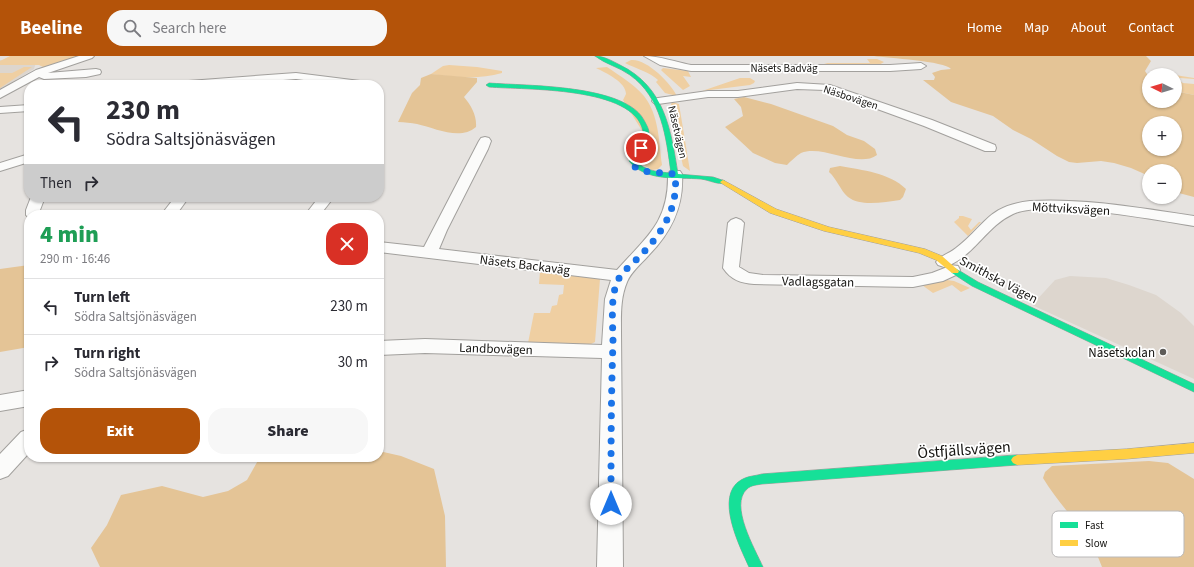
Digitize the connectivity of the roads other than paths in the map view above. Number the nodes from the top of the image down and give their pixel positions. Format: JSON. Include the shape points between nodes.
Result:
{"nodes":[{"id":1,"x":89,"y":56,"type":"edge"},
{"id":2,"x":597,"y":56,"type":"edge"},
{"id":3,"x":649,"y":56,"type":"edge"},
{"id":4,"x":921,"y":66,"type":"dead end"},
{"id":5,"x":96,"y":72,"type":"dead end"},
{"id":6,"x":33,"y":76,"type":"junction"},
{"id":7,"x":26,"y":80,"type":"edge"},
{"id":8,"x":238,"y":80,"type":"edge"},
{"id":9,"x":334,"y":80,"type":"edge"},
{"id":10,"x":24,"y":81,"type":"edge"},
{"id":11,"x":489,"y":85,"type":"dead end"},
{"id":12,"x":0,"y":95,"type":"edge"},
{"id":13,"x":658,"y":101,"type":"junction"},
{"id":14,"x":24,"y":108,"type":"edge"},
{"id":15,"x":0,"y":110,"type":"edge"},
{"id":16,"x":485,"y":141,"type":"dead end"},
{"id":17,"x":990,"y":148,"type":"dead end"},
{"id":18,"x":24,"y":160,"type":"edge"},
{"id":19,"x":0,"y":167,"type":"edge"},
{"id":20,"x":675,"y":174,"type":"junction"},
{"id":21,"x":178,"y":202,"type":"edge"},
{"id":22,"x":323,"y":202,"type":"edge"},
{"id":23,"x":172,"y":210,"type":"edge"},
{"id":24,"x":316,"y":210,"type":"edge"},
{"id":25,"x":1194,"y":221,"type":"edge"},
{"id":26,"x":736,"y":223,"type":"dead end"},
{"id":27,"x":384,"y":248,"type":"edge"},
{"id":28,"x":429,"y":253,"type":"junction"},
{"id":29,"x":948,"y":266,"type":"junction"},
{"id":30,"x":621,"y":276,"type":"junction"},
{"id":31,"x":384,"y":348,"type":"edge"},
{"id":32,"x":612,"y":352,"type":"junction"},
{"id":33,"x":1194,"y":388,"type":"edge"},
{"id":34,"x":24,"y":399,"type":"edge"},
{"id":35,"x":0,"y":403,"type":"edge"},
{"id":36,"x":24,"y":443,"type":"edge"},
{"id":37,"x":1194,"y":448,"type":"edge"},
{"id":38,"x":0,"y":469,"type":"edge"},
{"id":39,"x":610,"y":567,"type":"edge"},
{"id":40,"x":756,"y":567,"type":"edge"}],
"edges":[{"from":1,"to":6,"type":"street"},
{"from":2,"to":13,"type":"street","name":"Näsetvägen","via":[[637,76]]},
{"from":3,"to":4,"type":"street","name":"Näsets Badväg","via":[[674,65],[701,68]]},
{"from":5,"to":6,"type":"street"},
{"from":6,"to":7,"type":"street"},
{"from":8,"to":9,"type":"street","via":[[289,76]]},
{"from":10,"to":12,"type":"street"},
{"from":11,"to":20,"type":"street","name":"Smithska Vägen","via":[[588,93],[626,103],[640,114],[646,131],[644,142],[632,164],[641,171]]},
{"from":13,"to":17,"type":"street","name":"Näsbovägen","via":[[797,86],[826,88],[928,123]]},
{"from":13,"to":20,"type":"street","name":"Näsetvägen","via":[[666,124]]},
{"from":14,"to":15,"type":"street"},
{"from":16,"to":28,"type":"street"},
{"from":18,"to":19,"type":"street"},
{"from":20,"to":29,"type":"street","name":"Smithska Vägen","via":[[715,178],[753,202],[773,211],[852,235],[921,250]]},
{"from":20,"to":30,"type":"street","via":[[676,193],[668,219],[648,248]]},
{"from":21,"to":23,"type":"street"},
{"from":22,"to":24,"type":"street"},
{"from":25,"to":29,"type":"street","name":"Möttviksvägen","via":[[1091,207],[1020,207],[1008,210],[992,220]]},
{"from":26,"to":29,"type":"street","name":"Vadlagsgatan","via":[[731,268],[733,272],[746,278],[913,282],[937,277]]},
{"from":27,"to":28,"type":"street","name":"Näsets Backaväg"},
{"from":28,"to":30,"type":"street","name":"Näsets Backaväg","via":[[505,260]]},
{"from":29,"to":33,"type":"street","name":"Smithska Vägen","via":[[987,290]]},
{"from":30,"to":32,"type":"street","via":[[615,291]]},
{"from":31,"to":32,"type":"street","name":"Landbovägen","via":[[425,346]]},
{"from":32,"to":39,"type":"street"},
{"from":34,"to":35,"type":"street"},
{"from":36,"to":38,"type":"street"},
{"from":37,"to":40,"type":"street","name":"Östfjällsvägen","via":[[762,479],[745,484],[738,490],[734,500],[734,512]]}]}
